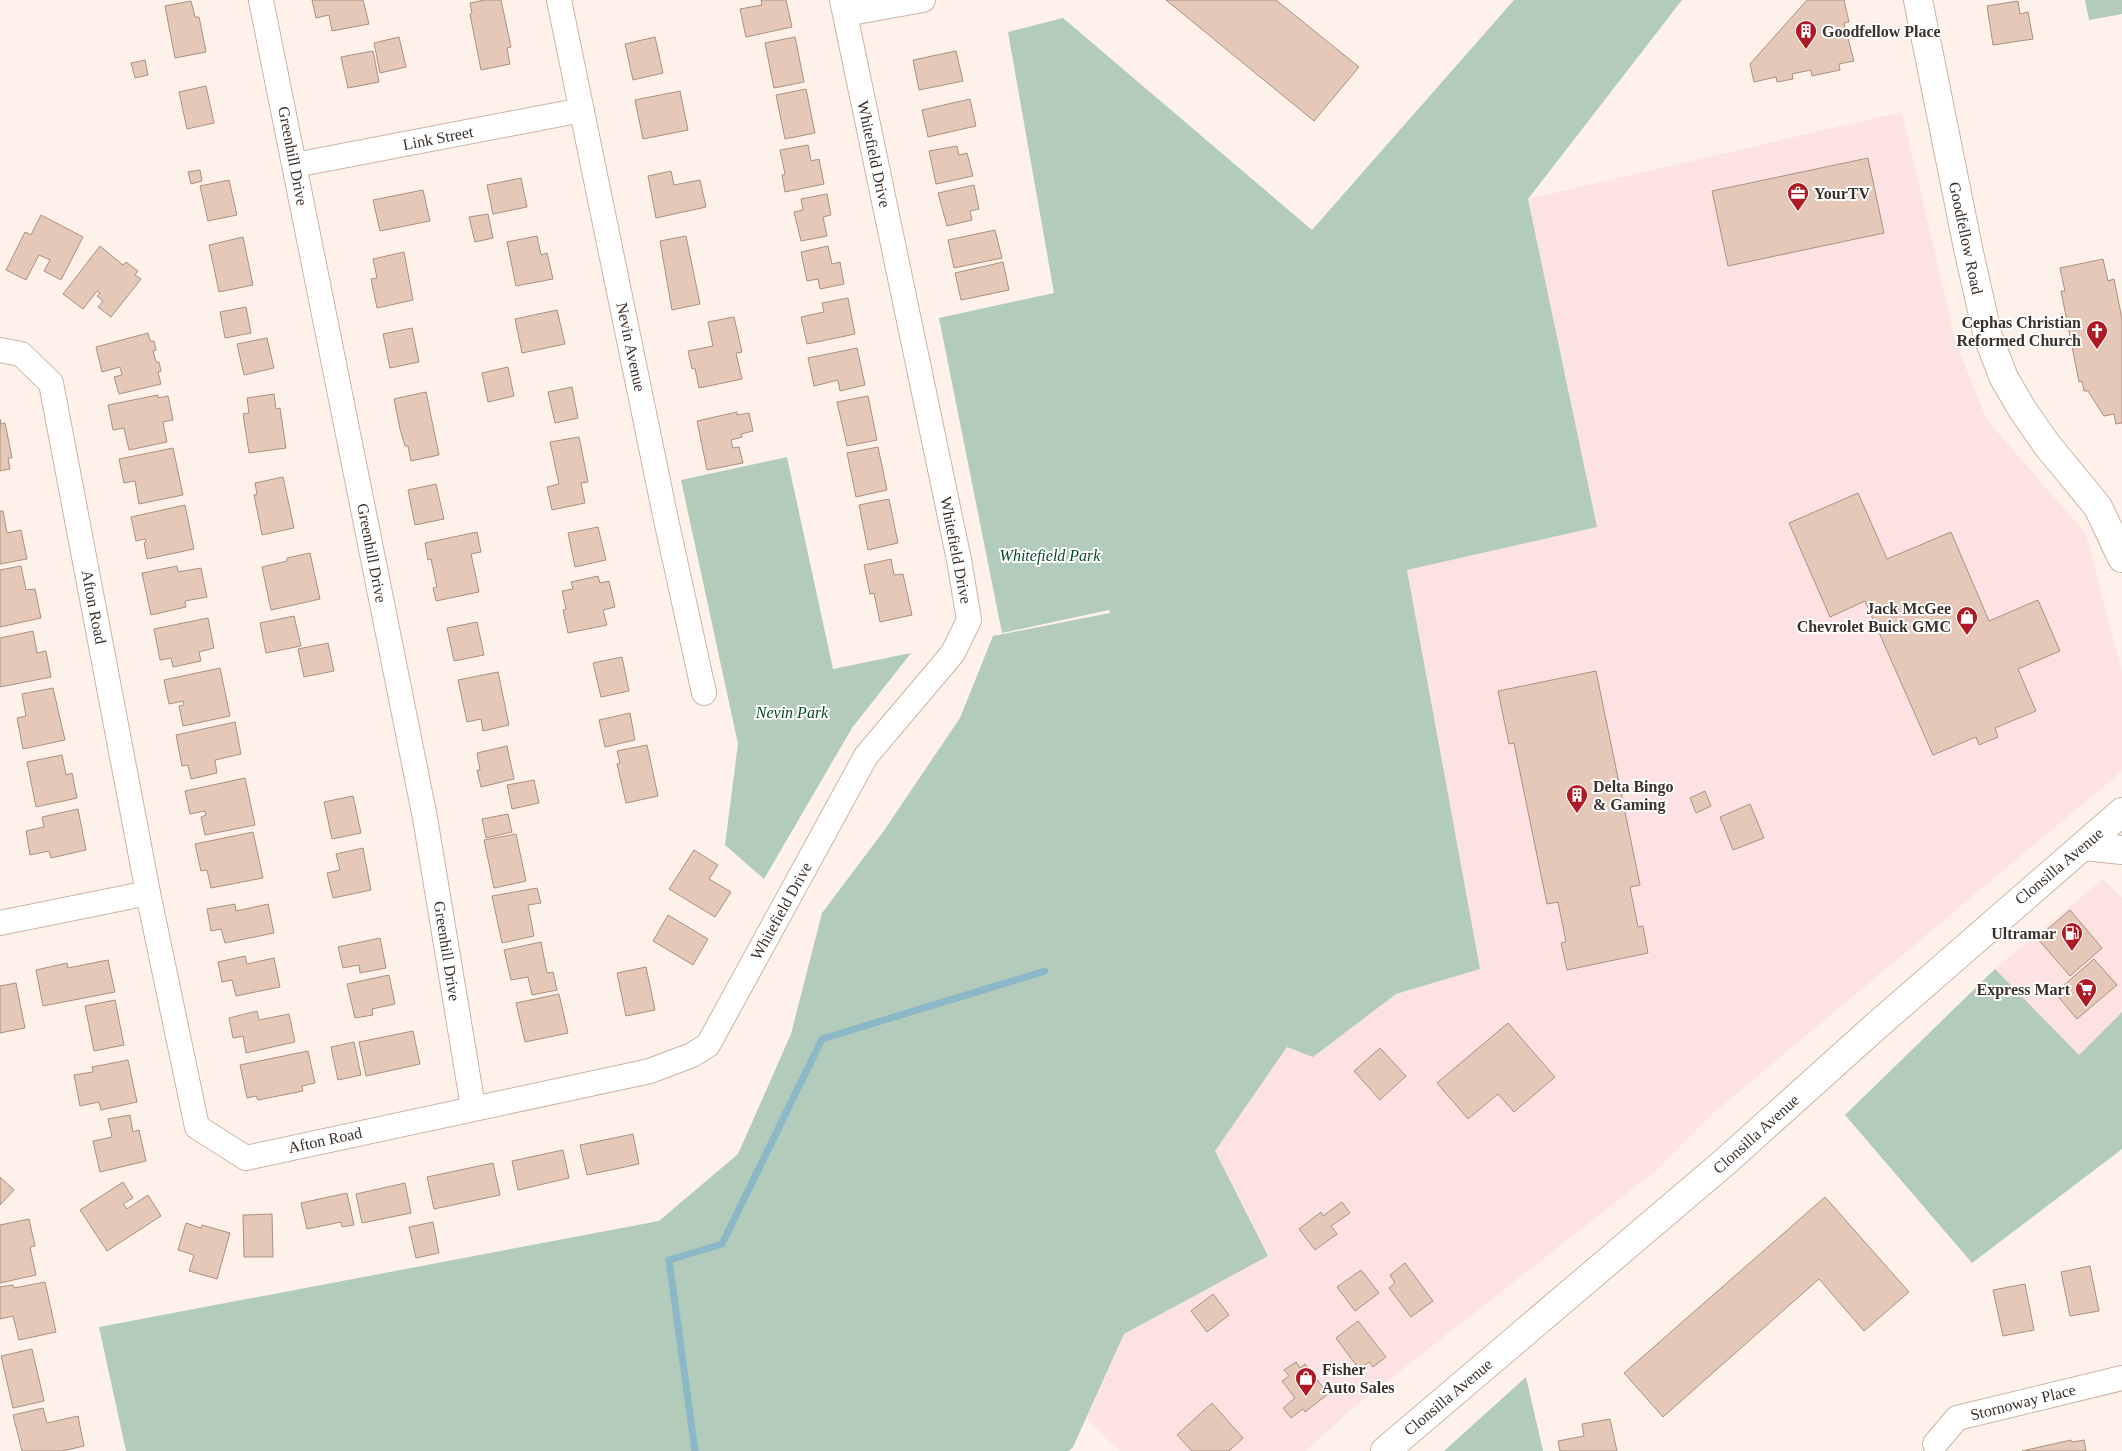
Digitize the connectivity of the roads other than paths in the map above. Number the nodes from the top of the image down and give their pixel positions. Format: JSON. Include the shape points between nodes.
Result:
{"nodes":[{"id":1,"x":261,"y":0,"type":"edge"},
{"id":2,"x":559,"y":0,"type":"edge"},
{"id":3,"x":923,"y":0,"type":"edge"},
{"id":4,"x":1918,"y":0,"type":"edge"},
{"id":5,"x":843,"y":7,"type":"edge"},
{"id":6,"x":582,"y":110,"type":"junction"},
{"id":7,"x":295,"y":165,"type":"junction"},
{"id":8,"x":0,"y":350,"type":"edge"},
{"id":9,"x":2122,"y":558,"type":"edge"},
{"id":10,"x":704,"y":693,"type":"dead end"},
{"id":11,"x":2122,"y":812,"type":"edge"},
{"id":12,"x":2085,"y":846,"type":"junction"},
{"id":13,"x":2122,"y":850,"type":"edge"},
{"id":14,"x":148,"y":893,"type":"junction"},
{"id":15,"x":0,"y":924,"type":"edge"},
{"id":16,"x":692,"y":1055,"type":"joint"},
{"id":17,"x":473,"y":1108,"type":"junction"},
{"id":18,"x":2122,"y":1378,"type":"edge"},
{"id":19,"x":1935,"y":1444,"type":"dead end"},
{"id":20,"x":1385,"y":1451,"type":"edge"}],
"edges":[{"from":1,"to":7,"type":"street","name":"Greenhill Drive"},
{"from":2,"to":6,"type":"street","name":"Nevin Avenue"},
{"from":3,"to":5,"type":"street"},
{"from":4,"to":9,"type":"main road","name":"Goodfellow Road","via":[[1988,337],[2004,378],[2022,409],[2098,507]]},
{"from":5,"to":16,"type":"street","name":"Whitefield Drive","via":[[970,620],[953,653],[866,756],[708,1045]]},
{"from":6,"to":7,"type":"street","name":"Link Street"},
{"from":6,"to":10,"type":"street","name":"Nevin Avenue"},
{"from":7,"to":17,"type":"street","name":"Greenhill Drive","via":[[425,818]]},
{"from":8,"to":14,"type":"street","name":"Afton Road","via":[[21,354],[51,383]]},
{"from":11,"to":12,"type":"main road","name":"Clonsilla Avenue"},
{"from":12,"to":13,"type":"main road"},
{"from":12,"to":20,"type":"main road","name":"Clonsilla Avenue","via":[[1976,938],[1726,1161]]},
{"from":14,"to":15,"type":"street"},
{"from":14,"to":17,"type":"street","name":"Afton Road","via":[[197,1127],[246,1158]]},
{"from":16,"to":17,"type":"street","name":"Afton Road","via":[[650,1071]]},
{"from":18,"to":19,"type":"street","name":"Stornoway Place","via":[[1957,1418]]}]}
